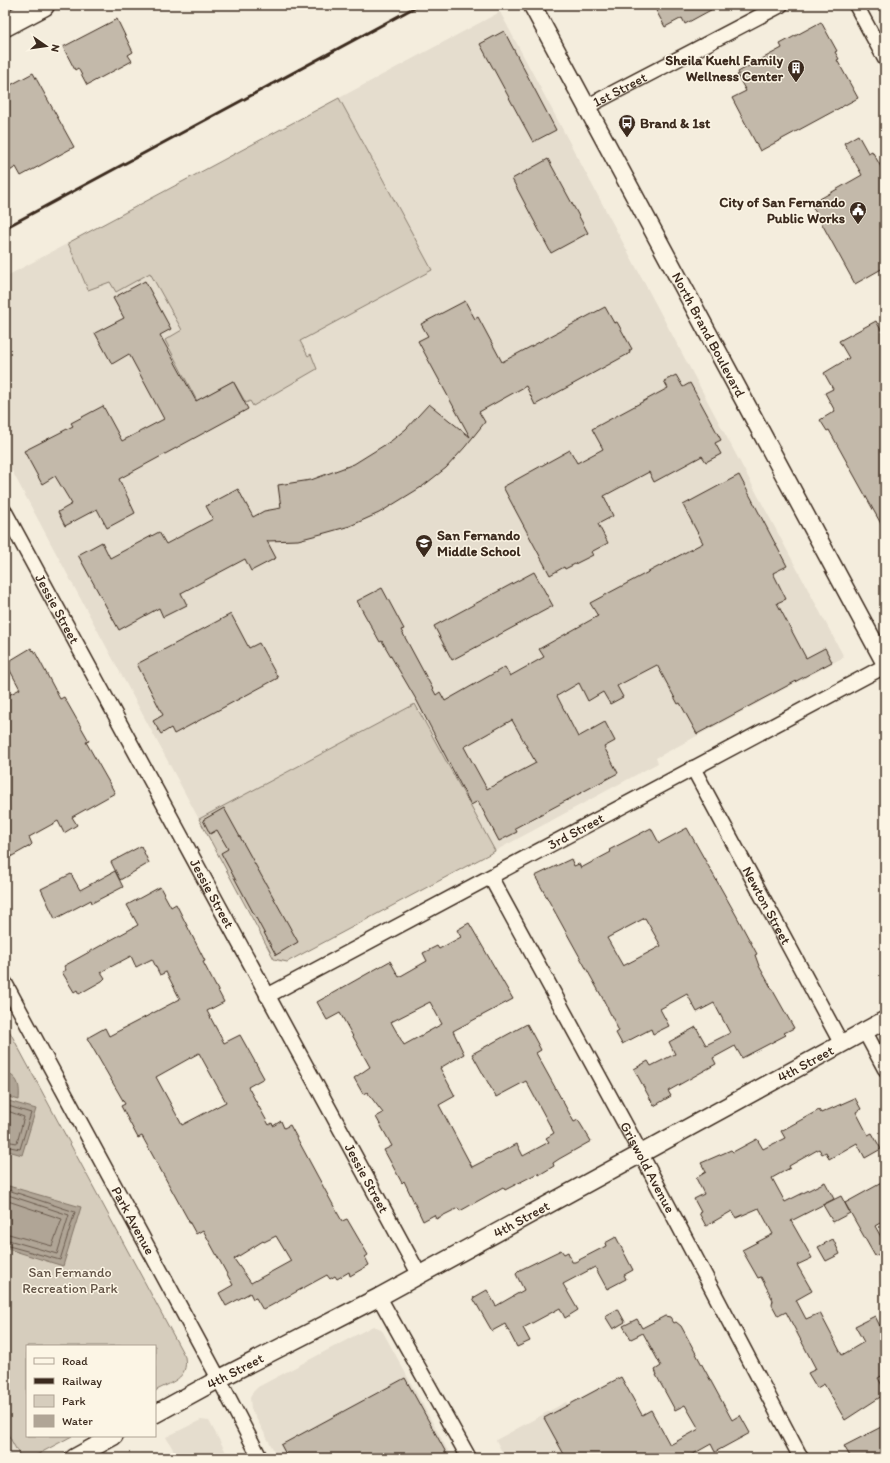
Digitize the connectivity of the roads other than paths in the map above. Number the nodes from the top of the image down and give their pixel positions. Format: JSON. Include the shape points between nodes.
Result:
{"nodes":[{"id":1,"x":43,"y":5,"type":"edge"},
{"id":2,"x":532,"y":5,"type":"edge"},
{"id":3,"x":781,"y":5,"type":"edge"},
{"id":4,"x":856,"y":5,"type":"edge"},
{"id":5,"x":5,"y":25,"type":"edge"},
{"id":6,"x":885,"y":58,"type":"edge"},
{"id":7,"x":586,"y":107,"type":"junction"},
{"id":8,"x":5,"y":512,"type":"edge"},
{"id":9,"x":885,"y":665,"type":"edge"},
{"id":10,"x":693,"y":768,"type":"junction"},
{"id":11,"x":492,"y":878,"type":"junction"},
{"id":12,"x":5,"y":983,"type":"edge"},
{"id":13,"x":267,"y":996,"type":"junction"},
{"id":14,"x":885,"y":1020,"type":"edge"},
{"id":15,"x":864,"y":1030,"type":"junction"},
{"id":16,"x":841,"y":1043,"type":"junction"},
{"id":17,"x":885,"y":1069,"type":"edge"},
{"id":18,"x":641,"y":1155,"type":"junction"},
{"id":19,"x":419,"y":1274,"type":"junction"},
{"id":20,"x":379,"y":1297,"type":"junction"},
{"id":21,"x":219,"y":1379,"type":"junction"},
{"id":22,"x":156,"y":1413,"type":"edge"},
{"id":23,"x":112,"y":1437,"type":"edge"},
{"id":24,"x":74,"y":1458,"type":"edge"},
{"id":25,"x":260,"y":1458,"type":"edge"},
{"id":26,"x":469,"y":1458,"type":"edge"},
{"id":27,"x":801,"y":1458,"type":"edge"}],
"edges":[{"from":1,"to":5,"type":"main road"},
{"from":2,"to":7,"type":"street","name":"North Brand Boulevard"},
{"from":3,"to":7,"type":"street","name":"1st Street"},
{"from":4,"to":6,"type":"street"},
{"from":7,"to":9,"type":"street","name":"North Brand Boulevard"},
{"from":8,"to":13,"type":"street","name":"Jessie Street"},
{"from":9,"to":10,"type":"street","name":"3rd Street"},
{"from":10,"to":11,"type":"street","name":"3rd Street"},
{"from":10,"to":16,"type":"street","name":"Newton Street"},
{"from":11,"to":13,"type":"street","name":"3rd Street"},
{"from":11,"to":18,"type":"street","name":"Griswold Avenue"},
{"from":12,"to":21,"type":"street","name":"Park Avenue"},
{"from":13,"to":19,"type":"street","name":"Jessie Street"},
{"from":14,"to":15,"type":"street","name":"4th Street"},
{"from":15,"to":16,"type":"street","name":"4th Street"},
{"from":15,"to":17,"type":"street"},
{"from":16,"to":18,"type":"street","name":"4th Street"},
{"from":18,"to":19,"type":"street","name":"4th Street"},
{"from":18,"to":27,"type":"street","name":"Griswold Avenue"},
{"from":19,"to":20,"type":"street","name":"4th Street"},
{"from":20,"to":21,"type":"street","name":"4th Street"},
{"from":20,"to":26,"type":"street"},
{"from":21,"to":22,"type":"street","name":"4th Street"},
{"from":21,"to":25,"type":"street","name":"Park Avenue"},
{"from":23,"to":24,"type":"street"}]}
